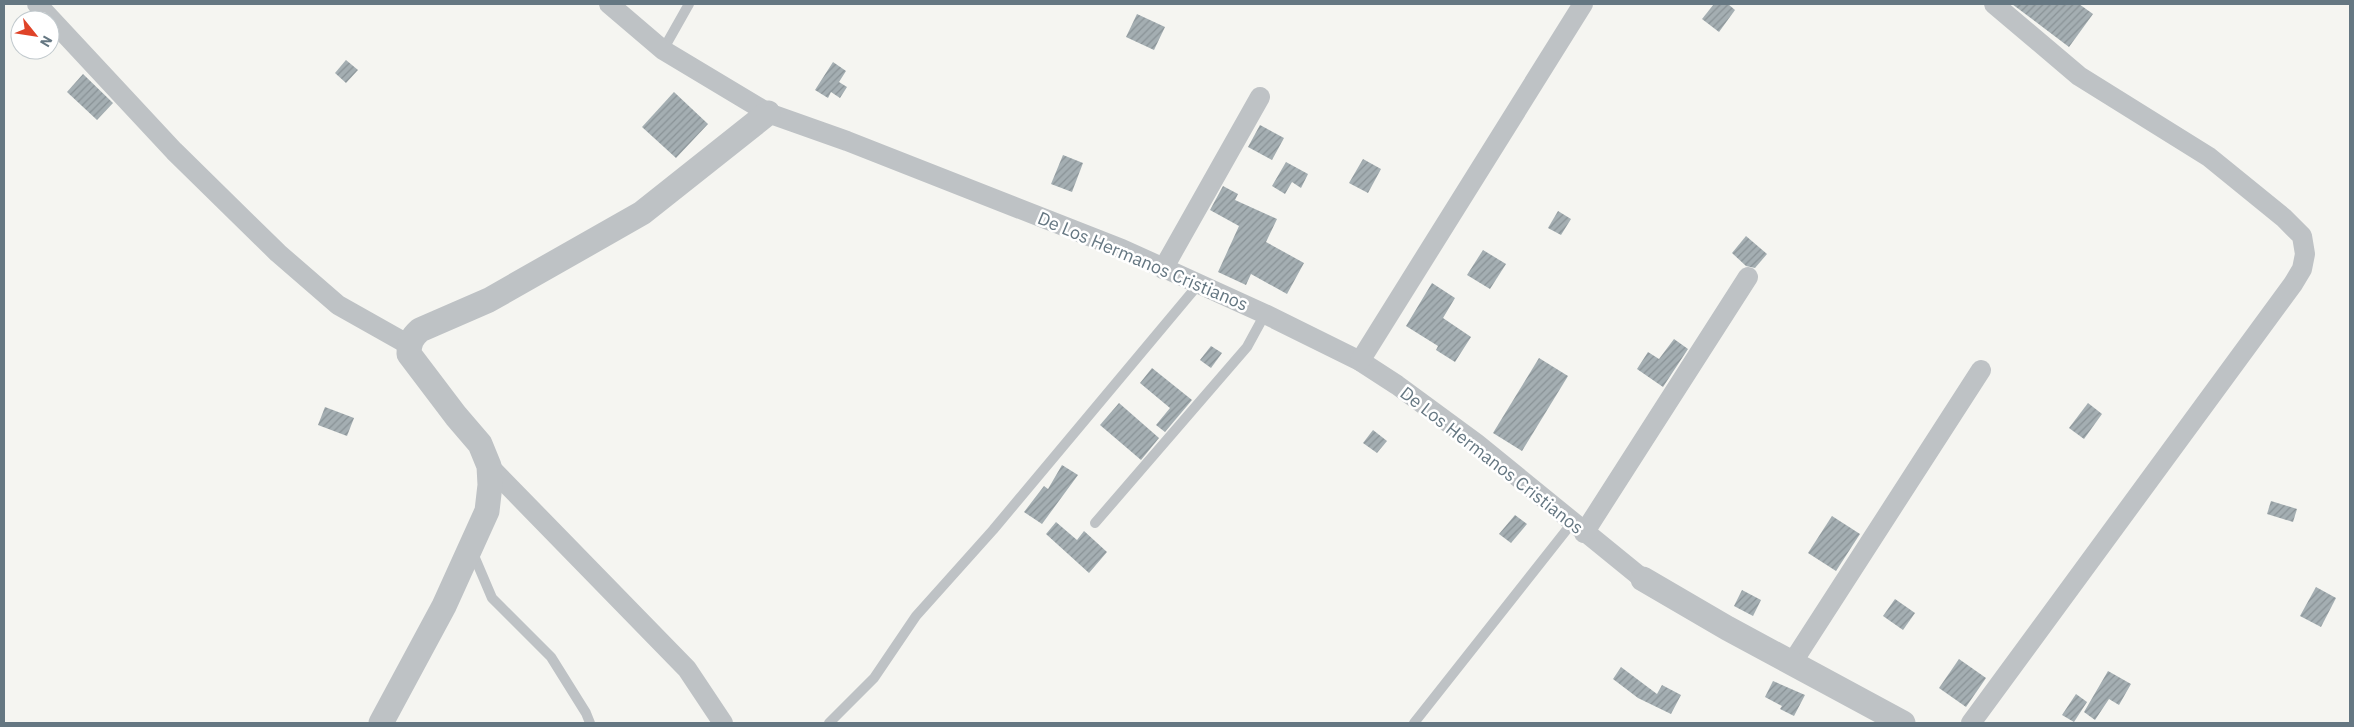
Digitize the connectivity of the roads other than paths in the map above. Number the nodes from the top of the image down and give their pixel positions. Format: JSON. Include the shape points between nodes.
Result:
{"nodes":[{"id":1,"x":37,"y":4,"type":"edge"},
{"id":2,"x":609,"y":4,"type":"edge"},
{"id":3,"x":689,"y":4,"type":"edge"},
{"id":4,"x":1583,"y":4,"type":"edge"},
{"id":5,"x":2001,"y":6,"type":"edge"},
{"id":6,"x":663,"y":50,"type":"junction"},
{"id":7,"x":1260,"y":97,"type":"dead end"},
{"id":8,"x":768,"y":113,"type":"junction"},
{"id":9,"x":1163,"y":269,"type":"junction"},
{"id":10,"x":1748,"y":276,"type":"dead end"},
{"id":11,"x":1198,"y":285,"type":"junction"},
{"id":12,"x":1265,"y":314,"type":"junction"},
{"id":13,"x":409,"y":345,"type":"junction"},
{"id":14,"x":1360,"y":361,"type":"junction"},
{"id":15,"x":1981,"y":370,"type":"dead end"},
{"id":16,"x":489,"y":466,"type":"junction"},
{"id":17,"x":1095,"y":523,"type":"dead end"},
{"id":18,"x":1578,"y":528,"type":"junction"},
{"id":19,"x":470,"y":547,"type":"junction"},
{"id":20,"x":1643,"y":579,"type":"joint"},
{"id":21,"x":1792,"y":663,"type":"junction"},
{"id":22,"x":381,"y":723,"type":"edge"},
{"id":23,"x":590,"y":723,"type":"edge"},
{"id":24,"x":723,"y":723,"type":"edge"},
{"id":25,"x":829,"y":723,"type":"edge"},
{"id":26,"x":1414,"y":723,"type":"edge"},
{"id":27,"x":1903,"y":723,"type":"edge"},
{"id":28,"x":1970,"y":723,"type":"edge"}],
"edges":[{"from":1,"to":13,"type":"street","via":[[174,152],[278,253],[338,305]]},
{"from":2,"to":6,"type":"street","name":"De Los Hermanos Cristianos"},
{"from":3,"to":6,"type":"lane"},
{"from":4,"to":14,"type":"street"},
{"from":5,"to":28,"type":"street","via":[[2079,76],[2209,157],[2284,218],[2302,236],[2305,254],[2293,284]]},
{"from":6,"to":8,"type":"street","name":"De Los Hermanos Cristianos"},
{"from":7,"to":9,"type":"street"},
{"from":8,"to":9,"type":"street","name":"De Los Hermanos Cristianos","via":[[847,141]]},
{"from":8,"to":13,"type":"street","via":[[642,213],[489,300],[420,330]]},
{"from":9,"to":11,"type":"street","name":"De Los Hermanos Cristianos"},
{"from":10,"to":18,"type":"street"},
{"from":11,"to":12,"type":"street","name":"De Los Hermanos Cristianos"},
{"from":11,"to":25,"type":"lane","via":[[987,538],[916,616],[874,678]]},
{"from":12,"to":14,"type":"street","name":"De Los Hermanos Cristianos"},
{"from":12,"to":17,"type":"lane","via":[[1247,347]]},
{"from":13,"to":16,"type":"street","via":[[413,362],[480,444]]},
{"from":14,"to":18,"type":"street","name":"De Los Hermanos Cristianos","via":[[1476,443]]},
{"from":15,"to":21,"type":"street"},
{"from":16,"to":19,"type":"street","via":[[487,511]]},
{"from":16,"to":24,"type":"street","via":[[687,669]]},
{"from":18,"to":20,"type":"street","name":"De Los Hermanos Cristianos"},
{"from":18,"to":26,"type":"lane"},
{"from":19,"to":22,"type":"street","via":[[444,606]]},
{"from":19,"to":23,"type":"lane","via":[[492,598],[551,657]]},
{"from":20,"to":21,"type":"street"},
{"from":21,"to":27,"type":"street"}]}
